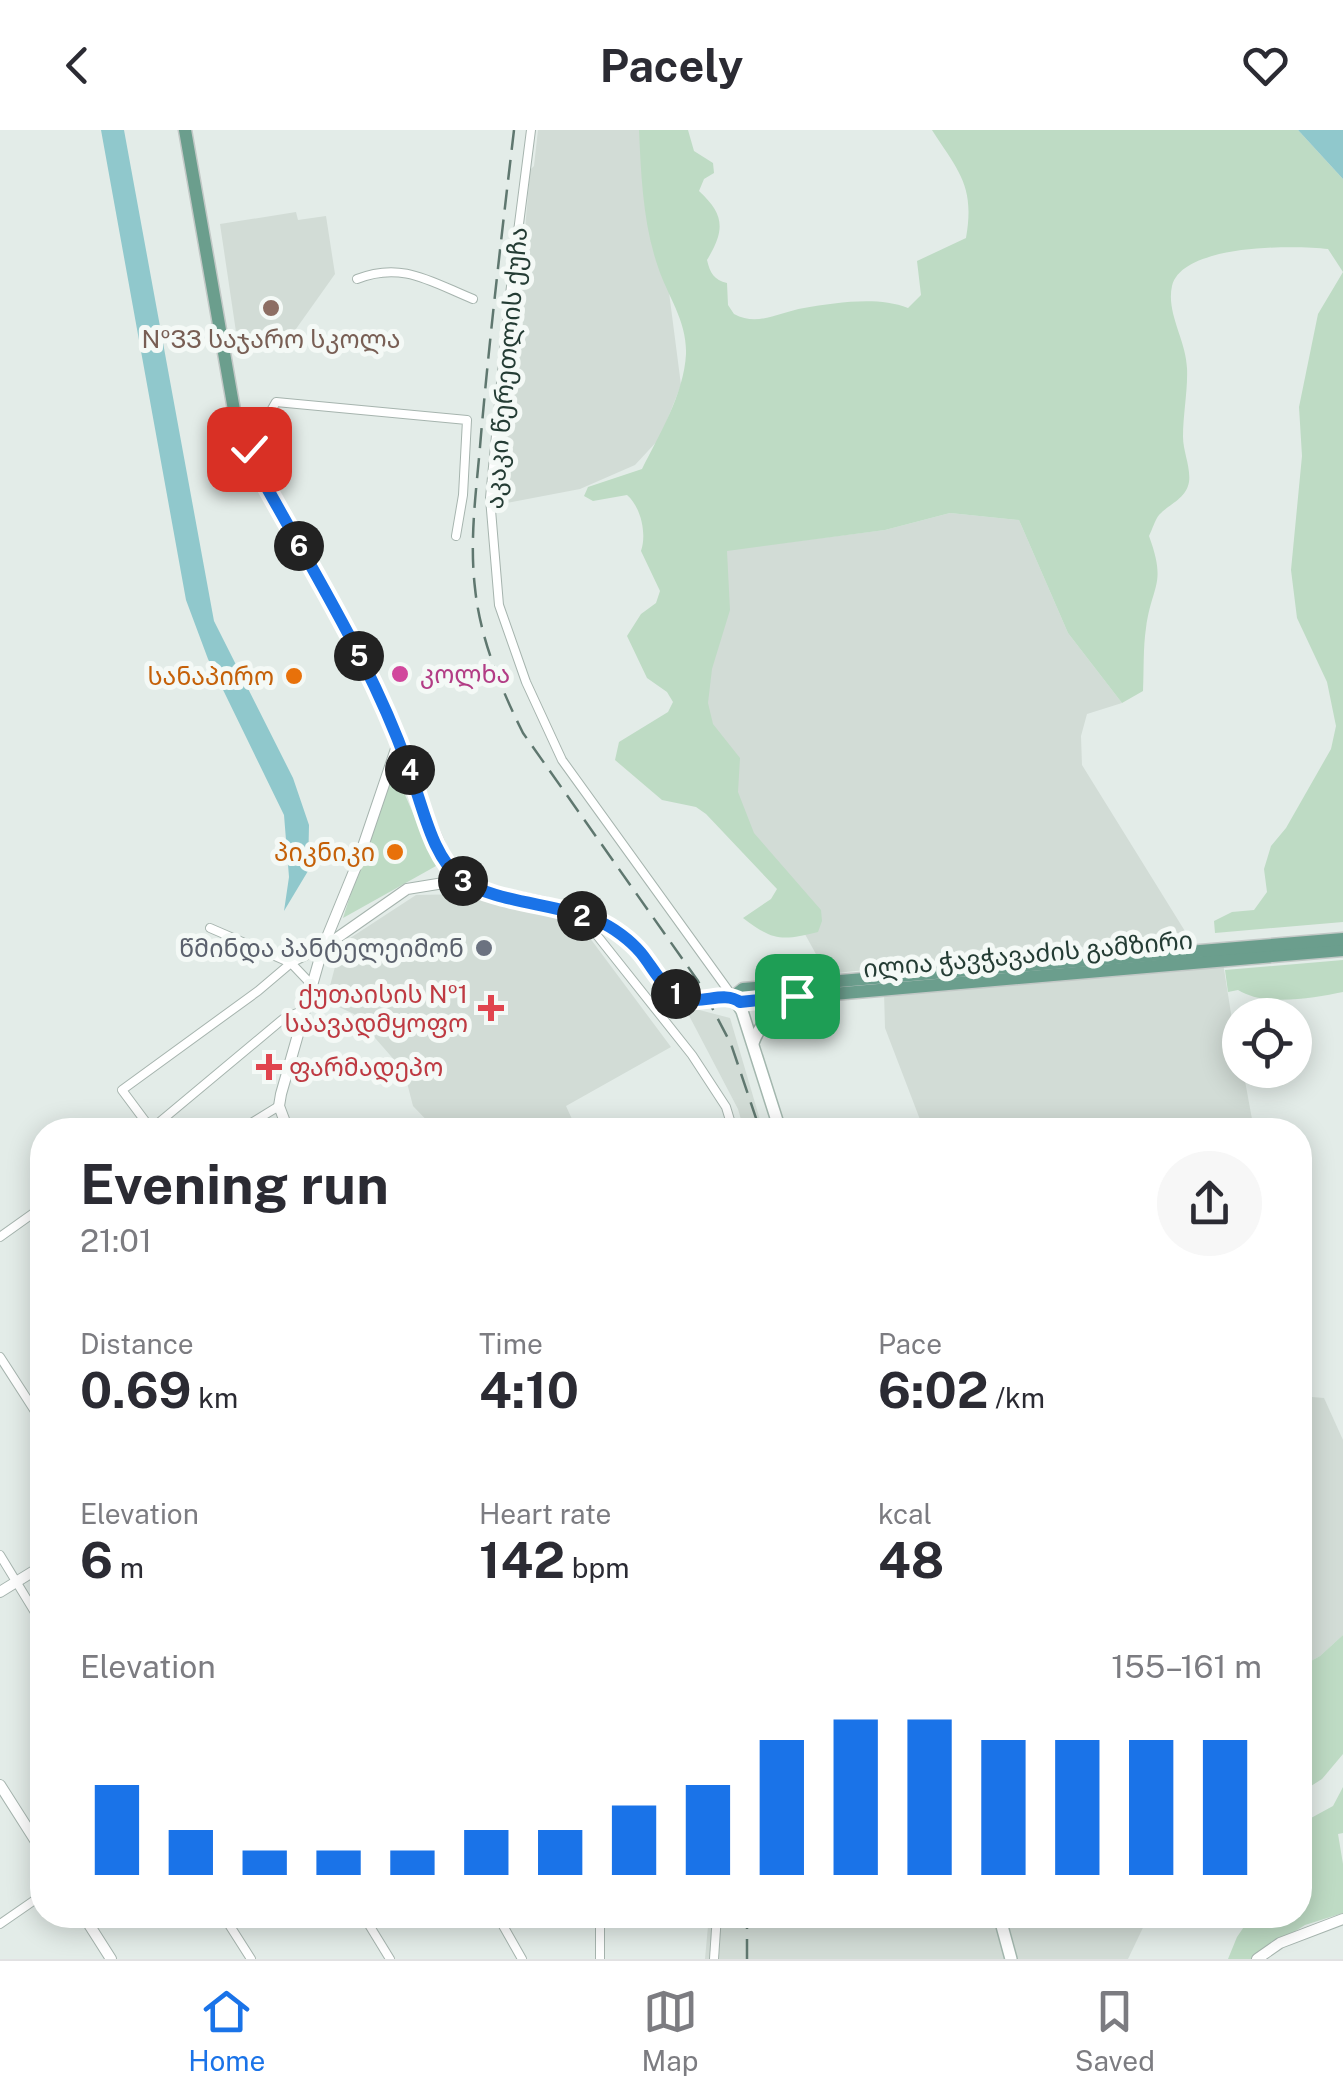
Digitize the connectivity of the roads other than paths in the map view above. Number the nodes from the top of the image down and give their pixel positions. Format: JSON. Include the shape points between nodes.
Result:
{"nodes":[{"id":1,"x":184,"y":130,"type":"edge"},
{"id":2,"x":531,"y":130,"type":"edge"},
{"id":3,"x":357,"y":279,"type":"dead end"},
{"id":4,"x":473,"y":299,"type":"dead end"},
{"id":5,"x":249,"y":449,"type":"junction"},
{"id":6,"x":456,"y":536,"type":"dead end"},
{"id":7,"x":399,"y":739,"type":"junction"},
{"id":8,"x":462,"y":880,"type":"junction"},
{"id":9,"x":581,"y":916,"type":"junction"},
{"id":10,"x":210,"y":928,"type":"dead end"},
{"id":11,"x":1343,"y":939,"type":"edge"},
{"id":12,"x":323,"y":947,"type":"junction"},
{"id":13,"x":1343,"y":950,"type":"edge"},
{"id":14,"x":291,"y":963,"type":"junction"},
{"id":15,"x":884,"y":982,"type":"junction"},
{"id":16,"x":311,"y":984,"type":"junction"},
{"id":17,"x":733,"y":996,"type":"junction"},
{"id":18,"x":797,"y":996,"type":"junction"},
{"id":19,"x":304,"y":1010,"type":"junction"},
{"id":20,"x":753,"y":1043,"type":"junction"},
{"id":21,"x":279,"y":1106,"type":"junction"},
{"id":22,"x":142,"y":1118,"type":"edge"},
{"id":23,"x":165,"y":1118,"type":"edge"},
{"id":24,"x":260,"y":1118,"type":"edge"},
{"id":25,"x":284,"y":1118,"type":"edge"},
{"id":26,"x":729,"y":1118,"type":"edge"},
{"id":27,"x":776,"y":1118,"type":"edge"},
{"id":28,"x":30,"y":1217,"type":"edge"},
{"id":29,"x":0,"y":1237,"type":"edge"},
{"id":30,"x":0,"y":1356,"type":"edge"},
{"id":31,"x":30,"y":1403,"type":"edge"},
{"id":32,"x":0,"y":1556,"type":"edge"},
{"id":33,"x":30,"y":1573,"type":"edge"},
{"id":34,"x":16,"y":1582,"type":"junction"},
{"id":35,"x":0,"y":1592,"type":"edge"},
{"id":36,"x":30,"y":1605,"type":"edge"},
{"id":37,"x":0,"y":1785,"type":"edge"},
{"id":38,"x":30,"y":1832,"type":"edge"},
{"id":39,"x":30,"y":1903,"type":"edge"},
{"id":40,"x":1343,"y":1918,"type":"edge"},
{"id":41,"x":0,"y":1924,"type":"edge"},
{"id":42,"x":91,"y":1928,"type":"edge"},
{"id":43,"x":232,"y":1928,"type":"edge"},
{"id":44,"x":371,"y":1928,"type":"edge"},
{"id":45,"x":505,"y":1928,"type":"edge"},
{"id":46,"x":600,"y":1928,"type":"edge"},
{"id":47,"x":716,"y":1928,"type":"edge"},
{"id":48,"x":1002,"y":1928,"type":"edge"},
{"id":49,"x":111,"y":1959,"type":"edge"},
{"id":50,"x":251,"y":1959,"type":"edge"},
{"id":51,"x":390,"y":1959,"type":"edge"},
{"id":52,"x":522,"y":1959,"type":"edge"},
{"id":53,"x":600,"y":1959,"type":"edge"},
{"id":54,"x":714,"y":1959,"type":"edge"},
{"id":55,"x":1011,"y":1959,"type":"edge"},
{"id":56,"x":1257,"y":1959,"type":"edge"}],
"edges":[{"from":1,"to":5,"type":"main road","via":[[228,387]]},
{"from":2,"to":17,"type":"street","name":"აკაკი წერეთლის ქუჩა","via":[[490,498],[500,605],[562,760]]},
{"from":3,"to":4,"type":"street","via":[[404,271]]},
{"from":5,"to":6,"type":"street","via":[[276,402],[467,420]]},
{"from":5,"to":7,"type":"main road"},
{"from":7,"to":8,"type":"main road","via":[[436,844]]},
{"from":7,"to":12,"type":"street"},
{"from":8,"to":9,"type":"main road","via":[[484,892]]},
{"from":8,"to":12,"type":"street","via":[[407,889]]},
{"from":9,"to":17,"type":"main road","via":[[636,947],[679,996]]},
{"from":9,"to":26,"type":"street","via":[[692,1055]]},
{"from":10,"to":14,"type":"street"},
{"from":11,"to":15,"type":"main road","name":"ილია ჭავჭავაძის გამზირი"},
{"from":12,"to":14,"type":"street"},
{"from":12,"to":16,"type":"street"},
{"from":13,"to":15,"type":"main road","name":"ილია ჭავჭავაძის გამზირი"},
{"from":14,"to":16,"type":"street"},
{"from":14,"to":22,"type":"street","via":[[122,1090]]},
{"from":15,"to":17,"type":"main road","name":"ილია ჭავჭავაძის გამზირი","via":[[743,989]]},
{"from":15,"to":18,"type":"main road","name":"ილია ჭავჭავაძის გამზირი"},
{"from":16,"to":19,"type":"street"},
{"from":17,"to":18,"type":"main road","name":"ილია ჭავჭავაძის გამზირი","via":[[740,1002]]},
{"from":17,"to":20,"type":"main road","name":"აკაკი წერეთლის ქუჩა"},
{"from":18,"to":20,"type":"main road","via":[[765,1020]]},
{"from":19,"to":21,"type":"street"},
{"from":19,"to":23,"type":"street"},
{"from":20,"to":27,"type":"main road","name":"აკაკი წერეთლის ქუჩა"},
{"from":21,"to":24,"type":"street"},
{"from":21,"to":25,"type":"street"},
{"from":28,"to":29,"type":"street"},
{"from":30,"to":31,"type":"street"},
{"from":32,"to":34,"type":"street"},
{"from":33,"to":34,"type":"street"},
{"from":34,"to":35,"type":"street"},
{"from":34,"to":36,"type":"street"},
{"from":37,"to":38,"type":"street"},
{"from":39,"to":41,"type":"street"},
{"from":40,"to":56,"type":"street"},
{"from":42,"to":49,"type":"street"},
{"from":43,"to":50,"type":"street"},
{"from":44,"to":51,"type":"street"},
{"from":45,"to":52,"type":"street"},
{"from":46,"to":53,"type":"street"},
{"from":47,"to":54,"type":"street"},
{"from":48,"to":55,"type":"main road"}]}
